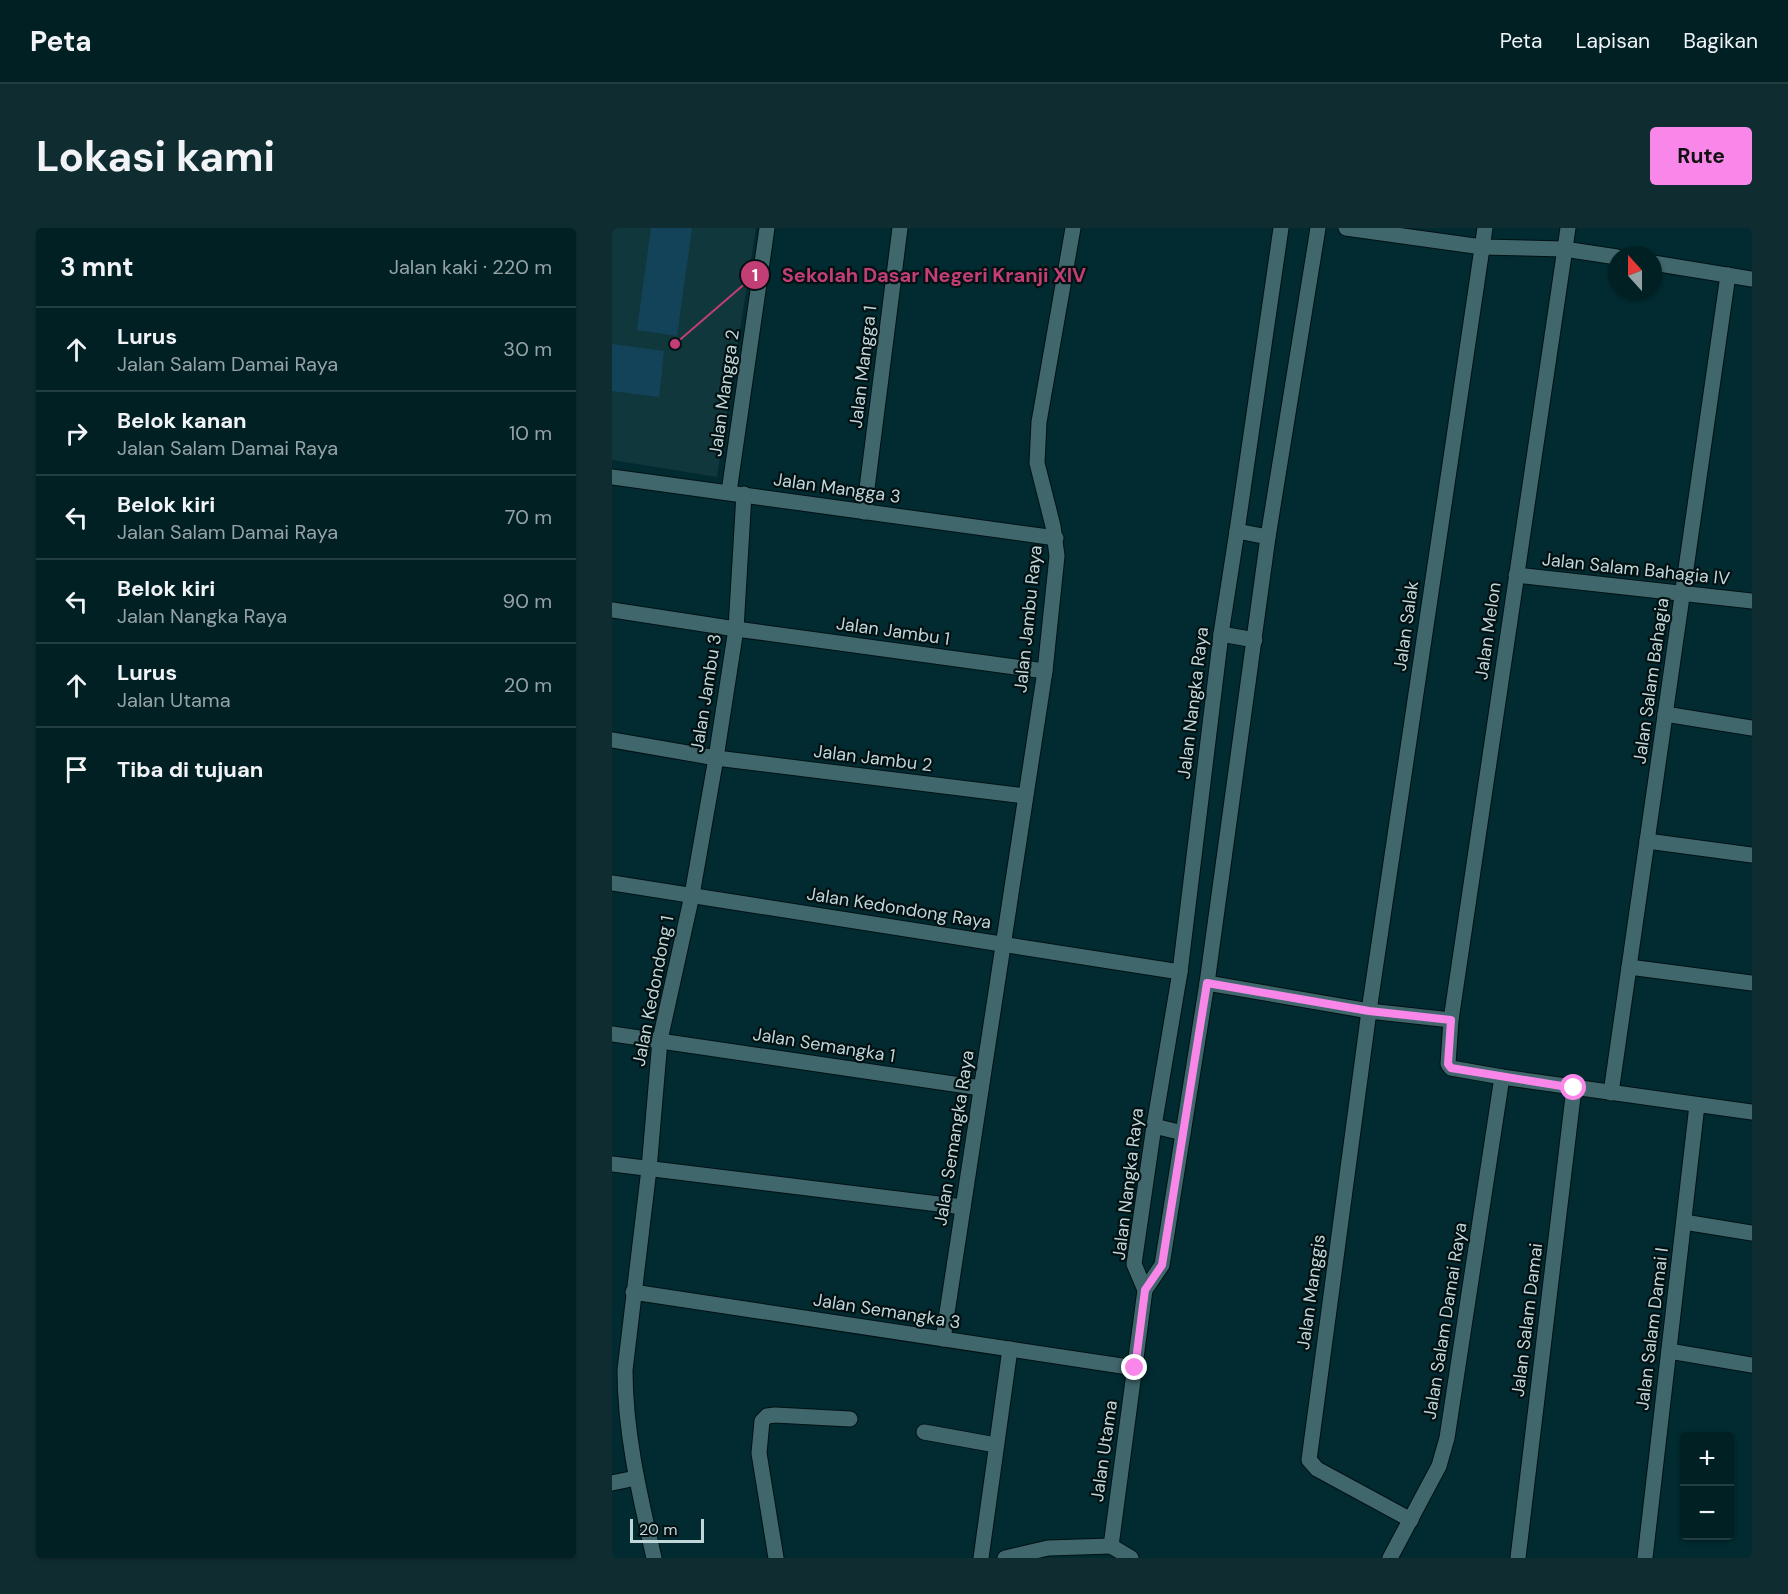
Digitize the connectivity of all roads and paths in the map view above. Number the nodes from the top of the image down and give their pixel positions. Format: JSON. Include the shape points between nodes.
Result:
{"nodes":[{"id":1,"x":767,"y":228,"type":"edge"},
{"id":2,"x":900,"y":228,"type":"edge"},
{"id":3,"x":1073,"y":228,"type":"edge"},
{"id":4,"x":1281,"y":228,"type":"edge"},
{"id":5,"x":1318,"y":228,"type":"edge"},
{"id":6,"x":1346,"y":228,"type":"edge"},
{"id":7,"x":1485,"y":228,"type":"edge"},
{"id":8,"x":1568,"y":228,"type":"edge"},
{"id":9,"x":1482,"y":247,"type":"junction"},
{"id":10,"x":1564,"y":249,"type":"junction"},
{"id":11,"x":1608,"y":256,"type":"edge"},
{"id":12,"x":1662,"y":264,"type":"edge"},
{"id":13,"x":1728,"y":275,"type":"junction"},
{"id":14,"x":1752,"y":279,"type":"edge"},
{"id":15,"x":612,"y":477,"type":"edge"},
{"id":16,"x":737,"y":493,"type":"junction"},
{"id":17,"x":864,"y":512,"type":"junction"},
{"id":18,"x":1237,"y":531,"type":"junction"},
{"id":19,"x":1268,"y":537,"type":"junction"},
{"id":20,"x":1056,"y":538,"type":"junction"},
{"id":21,"x":1516,"y":575,"type":"junction"},
{"id":22,"x":1683,"y":592,"type":"junction"},
{"id":23,"x":1752,"y":601,"type":"edge"},
{"id":24,"x":612,"y":610,"type":"edge"},
{"id":25,"x":736,"y":630,"type":"junction"},
{"id":26,"x":1221,"y":634,"type":"junction"},
{"id":27,"x":1255,"y":640,"type":"junction"},
{"id":28,"x":1045,"y":671,"type":"junction"},
{"id":29,"x":1665,"y":714,"type":"junction"},
{"id":30,"x":1752,"y":728,"type":"edge"},
{"id":31,"x":612,"y":740,"type":"edge"},
{"id":32,"x":716,"y":758,"type":"junction"},
{"id":33,"x":1025,"y":796,"type":"junction"},
{"id":34,"x":1647,"y":841,"type":"junction"},
{"id":35,"x":1752,"y":855,"type":"edge"},
{"id":36,"x":612,"y":883,"type":"edge"},
{"id":37,"x":692,"y":895,"type":"junction"},
{"id":38,"x":1003,"y":944,"type":"junction"},
{"id":39,"x":1629,"y":967,"type":"junction"},
{"id":40,"x":1180,"y":972,"type":"junction"},
{"id":41,"x":1207,"y":983,"type":"junction"},
{"id":42,"x":1752,"y":983,"type":"edge"},
{"id":43,"x":1369,"y":1011,"type":"junction"},
{"id":44,"x":1451,"y":1020,"type":"junction"},
{"id":45,"x":612,"y":1034,"type":"edge"},
{"id":46,"x":660,"y":1040,"type":"junction"},
{"id":47,"x":1502,"y":1077,"type":"junction"},
{"id":48,"x":981,"y":1088,"type":"junction"},
{"id":49,"x":1574,"y":1088,"type":"junction"},
{"id":50,"x":1611,"y":1093,"type":"junction"},
{"id":51,"x":1697,"y":1105,"type":"junction"},
{"id":52,"x":1752,"y":1112,"type":"edge"},
{"id":53,"x":1154,"y":1126,"type":"junction"},
{"id":54,"x":1183,"y":1132,"type":"junction"},
{"id":55,"x":612,"y":1164,"type":"edge"},
{"id":56,"x":649,"y":1169,"type":"junction"},
{"id":57,"x":963,"y":1208,"type":"junction"},
{"id":58,"x":1684,"y":1222,"type":"junction"},
{"id":59,"x":1752,"y":1233,"type":"edge"},
{"id":60,"x":1145,"y":1290,"type":"junction"},
{"id":61,"x":633,"y":1292,"type":"junction"},
{"id":62,"x":943,"y":1339,"type":"junction"},
{"id":63,"x":1010,"y":1349,"type":"junction"},
{"id":64,"x":1669,"y":1351,"type":"junction"},
{"id":65,"x":1752,"y":1365,"type":"edge"},
{"id":66,"x":1135,"y":1368,"type":"junction"},
{"id":67,"x":850,"y":1419,"type":"dead end"},
{"id":68,"x":924,"y":1432,"type":"dead end"},
{"id":69,"x":996,"y":1445,"type":"junction"},
{"id":70,"x":636,"y":1478,"type":"junction"},
{"id":71,"x":612,"y":1483,"type":"edge"},
{"id":72,"x":1411,"y":1520,"type":"junction"},
{"id":73,"x":1111,"y":1546,"type":"junction"},
{"id":74,"x":1049,"y":1553,"type":"edge"},
{"id":75,"x":654,"y":1558,"type":"edge"},
{"id":76,"x":776,"y":1558,"type":"edge"},
{"id":77,"x":981,"y":1558,"type":"edge"},
{"id":78,"x":1005,"y":1558,"type":"edge"},
{"id":79,"x":1131,"y":1558,"type":"edge"},
{"id":80,"x":1390,"y":1558,"type":"edge"},
{"id":81,"x":1518,"y":1558,"type":"edge"},
{"id":82,"x":1645,"y":1558,"type":"edge"}],
"edges":[{"from":1,"to":16,"type":"street","name":"Jalan Mangga 2"},
{"from":2,"to":17,"type":"street","name":"Jalan Mangga 1"},
{"from":3,"to":20,"type":"street","name":"Jalan Jambu Raya","via":[[1036,446]]},
{"from":4,"to":18,"type":"street","name":"Jalan Nangka Raya"},
{"from":5,"to":19,"type":"street"},
{"from":6,"to":9,"type":"street"},
{"from":7,"to":9,"type":"street","name":"Jalan Salak"},
{"from":8,"to":10,"type":"street","name":"Jalan Melon"},
{"from":9,"to":10,"type":"street"},
{"from":9,"to":43,"type":"street","name":"Jalan Salak"},
{"from":10,"to":11,"type":"street"},
{"from":10,"to":21,"type":"street","name":"Jalan Melon"},
{"from":12,"to":13,"type":"street"},
{"from":13,"to":14,"type":"street"},
{"from":13,"to":22,"type":"street","name":"Jalan Salam Bahagia"},
{"from":15,"to":16,"type":"street","name":"Jalan Mangga 3"},
{"from":16,"to":17,"type":"street","name":"Jalan Mangga 3"},
{"from":16,"to":25,"type":"street","name":"Jalan Jambu 3"},
{"from":17,"to":20,"type":"street","name":"Jalan Mangga 3"},
{"from":18,"to":19,"type":"street"},
{"from":18,"to":26,"type":"street","name":"Jalan Nangka Raya"},
{"from":19,"to":27,"type":"street"},
{"from":20,"to":28,"type":"street","name":"Jalan Jambu Raya"},
{"from":21,"to":22,"type":"street","name":"Jalan Salam Bahagia IV"},
{"from":21,"to":44,"type":"street","name":"Jalan Melon"},
{"from":22,"to":23,"type":"street","name":"Jalan Salam Bahagia IV"},
{"from":22,"to":29,"type":"street","name":"Jalan Salam Bahagia"},
{"from":24,"to":25,"type":"street","name":"Jalan Jambu 1"},
{"from":25,"to":28,"type":"street","name":"Jalan Jambu 1"},
{"from":25,"to":32,"type":"street","name":"Jalan Jambu 3"},
{"from":26,"to":27,"type":"street"},
{"from":26,"to":40,"type":"street","name":"Jalan Nangka Raya"},
{"from":27,"to":41,"type":"street"},
{"from":28,"to":33,"type":"street","name":"Jalan Jambu Raya"},
{"from":29,"to":30,"type":"street"},
{"from":29,"to":34,"type":"street","name":"Jalan Salam Bahagia"},
{"from":31,"to":32,"type":"street","name":"Jalan Jambu 2"},
{"from":32,"to":33,"type":"street","name":"Jalan Jambu 2"},
{"from":32,"to":37,"type":"street","name":"Jalan Jambu 3"},
{"from":33,"to":38,"type":"street","name":"Jalan Jambu Raya"},
{"from":34,"to":35,"type":"street"},
{"from":34,"to":39,"type":"street","name":"Jalan Salam Bahagia"},
{"from":36,"to":37,"type":"street","name":"Jalan Kedondong Raya"},
{"from":37,"to":38,"type":"street","name":"Jalan Kedondong Raya"},
{"from":37,"to":46,"type":"street","name":"Jalan Kedondong 1"},
{"from":38,"to":40,"type":"street","name":"Jalan Kedondong Raya"},
{"from":38,"to":48,"type":"street","name":"Jalan Semangka Raya"},
{"from":39,"to":42,"type":"street"},
{"from":39,"to":50,"type":"street","name":"Jalan Salam Bahagia"},
{"from":40,"to":53,"type":"street","name":"Jalan Nangka Raya"},
{"from":41,"to":43,"type":"street"},
{"from":41,"to":54,"type":"street"},
{"from":43,"to":44,"type":"street"},
{"from":43,"to":72,"type":"street","name":"Jalan Manggis","via":[[1309,1460],[1317,1469]]},
{"from":44,"to":47,"type":"street","via":[[1449,1067]]},
{"from":45,"to":46,"type":"street","name":"Jalan Semangka 1"},
{"from":46,"to":48,"type":"street","name":"Jalan Semangka 1"},
{"from":46,"to":56,"type":"street","name":"Jalan Kedondong 1"},
{"from":47,"to":49,"type":"street"},
{"from":47,"to":72,"type":"street","name":"Jalan Salam Damai Raya","via":[[1447,1438],[1439,1466]]},
{"from":48,"to":57,"type":"street","name":"Jalan Semangka Raya"},
{"from":49,"to":50,"type":"street"},
{"from":49,"to":81,"type":"street","name":"Jalan Salam Damai"},
{"from":50,"to":51,"type":"street"},
{"from":51,"to":52,"type":"street"},
{"from":51,"to":58,"type":"street","name":"Jalan Salam Damai I"},
{"from":53,"to":54,"type":"street"},
{"from":53,"to":60,"type":"street","name":"Jalan Nangka Raya","via":[[1134,1264]]},
{"from":54,"to":60,"type":"street","via":[[1162,1265]]},
{"from":55,"to":56,"type":"street"},
{"from":56,"to":57,"type":"street"},
{"from":56,"to":61,"type":"street","name":"Jalan Kedondong 1"},
{"from":57,"to":62,"type":"street","name":"Jalan Semangka Raya"},
{"from":58,"to":59,"type":"street"},
{"from":58,"to":64,"type":"street","name":"Jalan Salam Damai I"},
{"from":60,"to":66,"type":"street","name":"Jalan Utama"},
{"from":61,"to":62,"type":"street","name":"Jalan Semangka 3"},
{"from":61,"to":70,"type":"street","name":"Jalan Kedondong 1","via":[[625,1401]]},
{"from":62,"to":63,"type":"street","name":"Jalan Semangka 3"},
{"from":63,"to":66,"type":"street","name":"Jalan Semangka 3"},
{"from":63,"to":69,"type":"street"},
{"from":64,"to":65,"type":"street"},
{"from":64,"to":82,"type":"street","name":"Jalan Salam Damai I"},
{"from":66,"to":73,"type":"street","name":"Jalan Utama"},
{"from":67,"to":76,"type":"street","via":[[775,1415],[762,1421],[759,1453]]},
{"from":68,"to":69,"type":"street"},
{"from":69,"to":77,"type":"street"},
{"from":70,"to":71,"type":"street"},
{"from":70,"to":75,"type":"street","name":"Jalan Kedondong 1"},
{"from":72,"to":80,"type":"street","name":"Jalan Salam Damai Raya"},
{"from":73,"to":74,"type":"street"},
{"from":73,"to":79,"type":"street"},
{"from":74,"to":78,"type":"street"}]}
